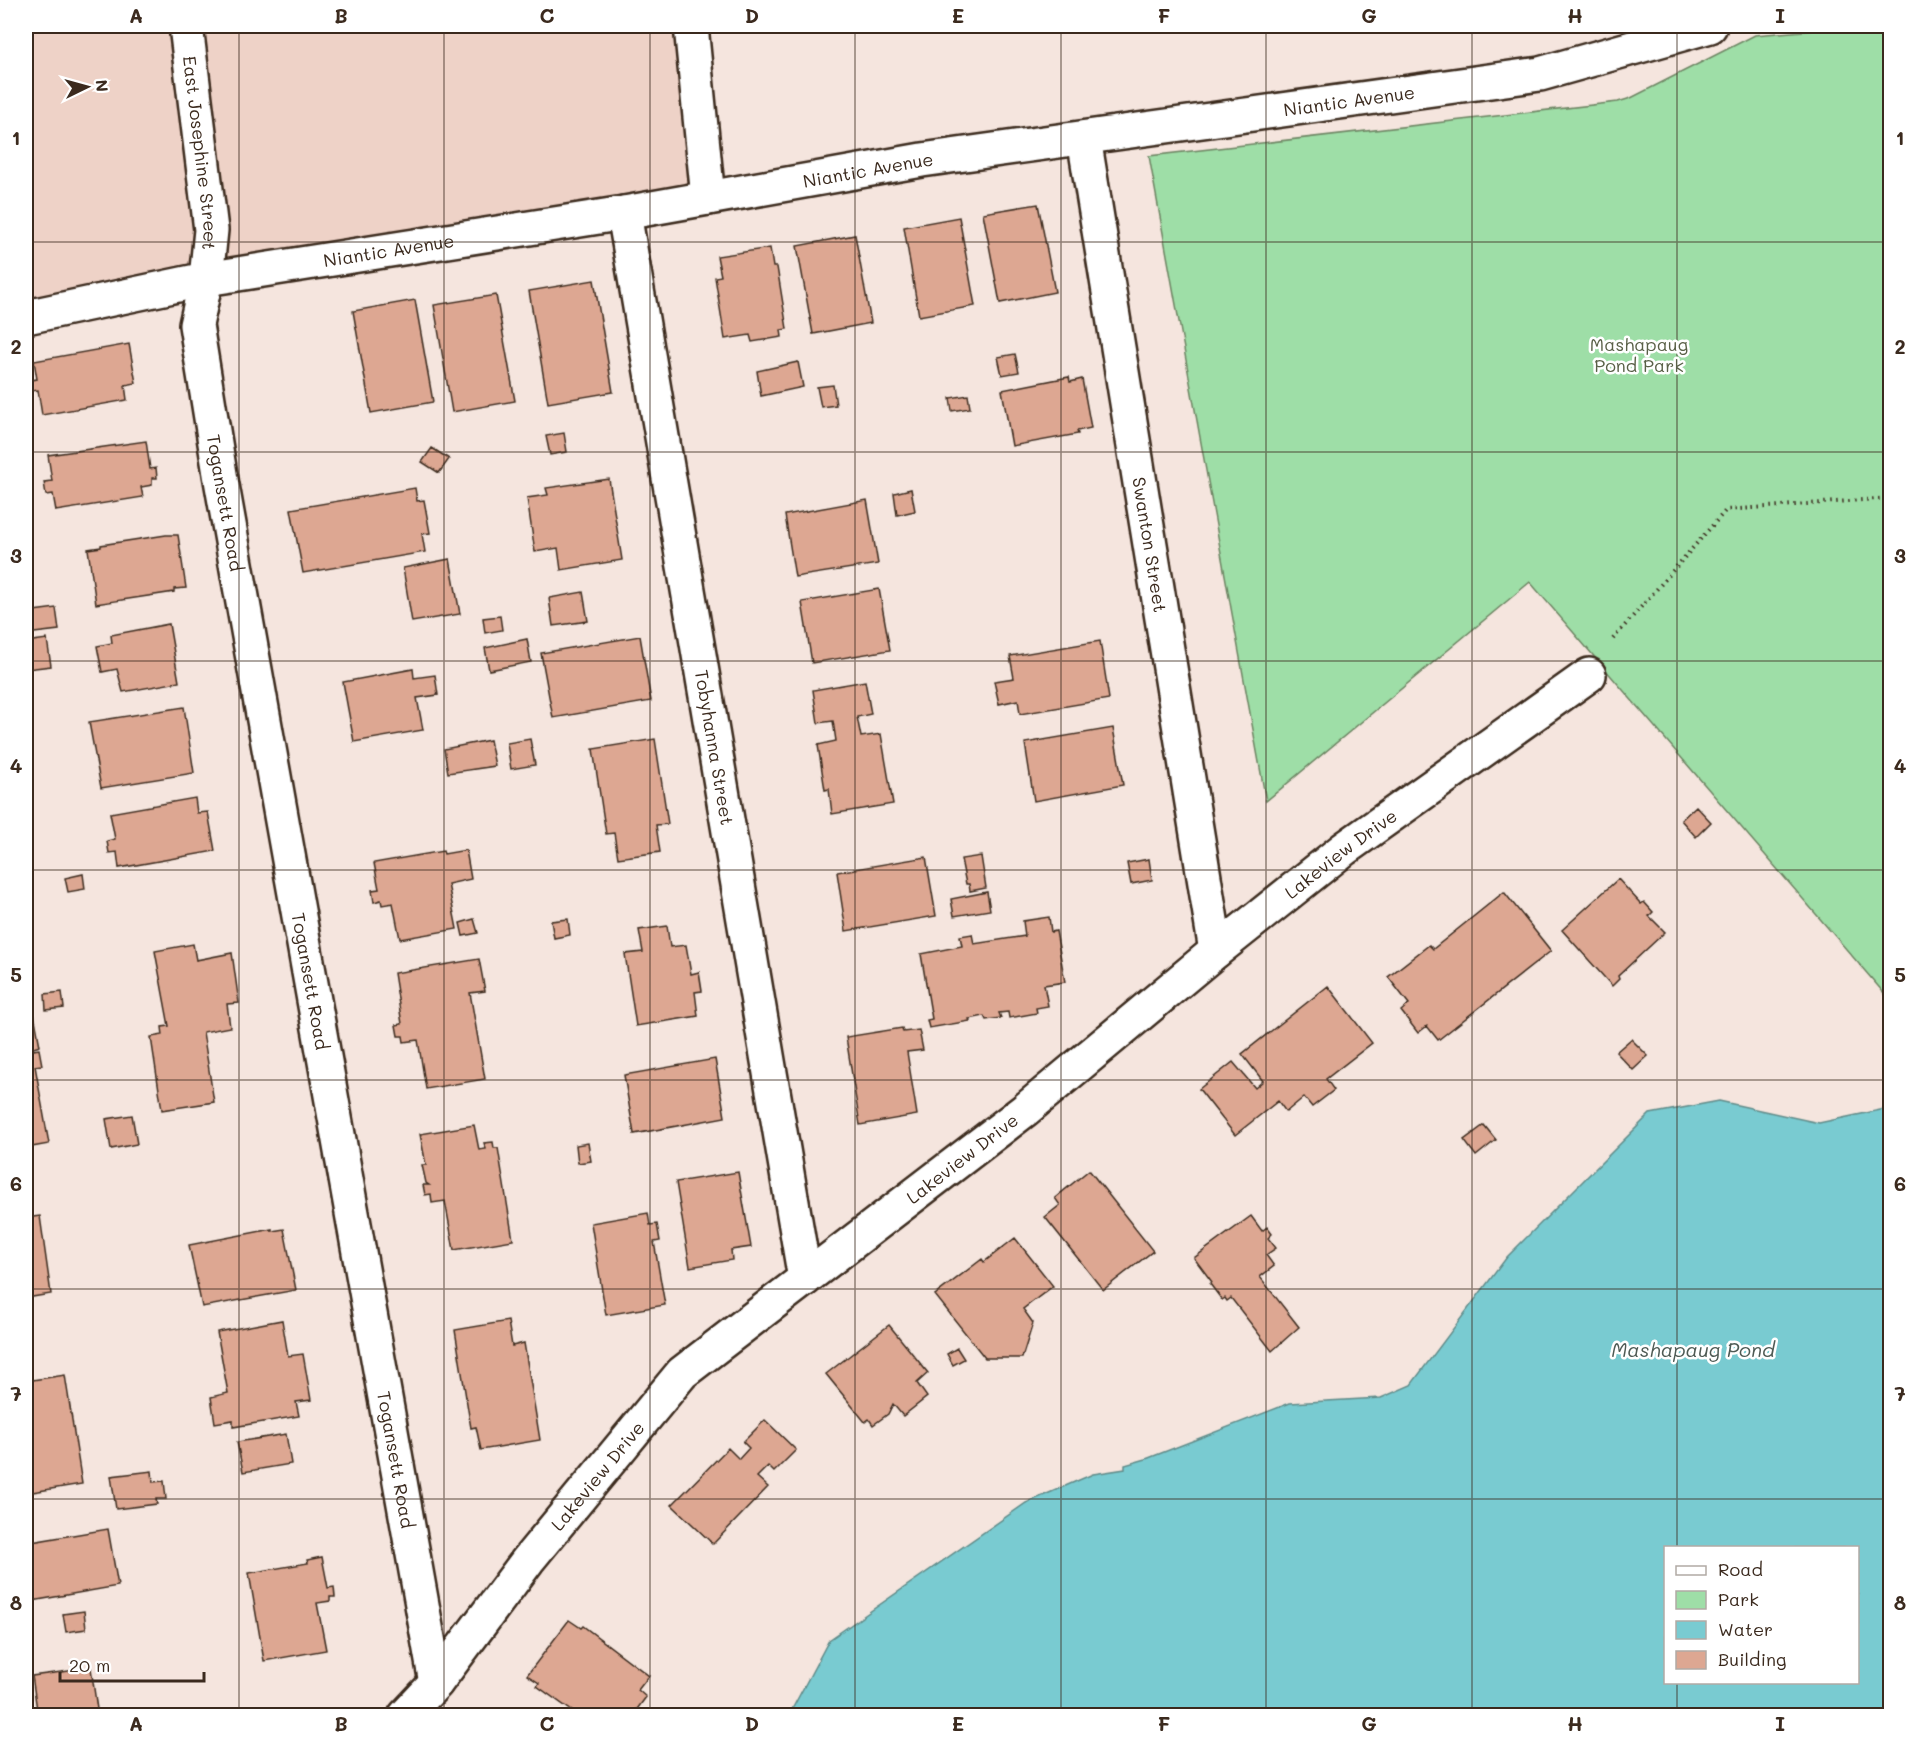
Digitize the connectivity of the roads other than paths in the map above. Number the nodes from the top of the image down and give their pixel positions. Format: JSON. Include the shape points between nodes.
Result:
{"nodes":[{"id":1,"x":186,"y":26,"type":"edge"},
{"id":2,"x":691,"y":26,"type":"edge"},
{"id":3,"x":1710,"y":26,"type":"edge"},
{"id":4,"x":1084,"y":138,"type":"junction"},
{"id":5,"x":708,"y":198,"type":"junction"},
{"id":6,"x":624,"y":213,"type":"junction"},
{"id":7,"x":206,"y":279,"type":"junction"},
{"id":8,"x":26,"y":317,"type":"edge"},
{"id":9,"x":1589,"y":675,"type":"dead end"},
{"id":10,"x":1216,"y":951,"type":"junction"},
{"id":11,"x":805,"y":1279,"type":"junction"},
{"id":12,"x":436,"y":1683,"type":"junction"},
{"id":13,"x":405,"y":1716,"type":"edge"}],
"edges":[{"from":1,"to":7,"type":"street","name":"East Josephine Street","via":[[211,230]]},
{"from":2,"to":5,"type":"street"},
{"from":3,"to":4,"type":"street","name":"Niantic Avenue","via":[[1540,74]]},
{"from":4,"to":5,"type":"street","name":"Niantic Avenue","via":[[921,160]]},
{"from":4,"to":10,"type":"street","name":"Swanton Street"},
{"from":5,"to":6,"type":"street","name":"Niantic Avenue"},
{"from":6,"to":7,"type":"street","name":"Niantic Avenue"},
{"from":6,"to":11,"type":"street","name":"Tobyhanna Street"},
{"from":7,"to":8,"type":"street","name":"Niantic Avenue"},
{"from":7,"to":12,"type":"street","name":"Togansett Road","via":[[196,325],[219,474]]},
{"from":9,"to":10,"type":"street","name":"Lakeview Drive","via":[[1344,849]]},
{"from":10,"to":11,"type":"street","name":"Lakeview Drive","via":[[1025,1110]]},
{"from":11,"to":12,"type":"street","name":"Lakeview Drive","via":[[682,1373],[528,1560]]},
{"from":12,"to":13,"type":"street","name":"Lakeview Drive"}]}
